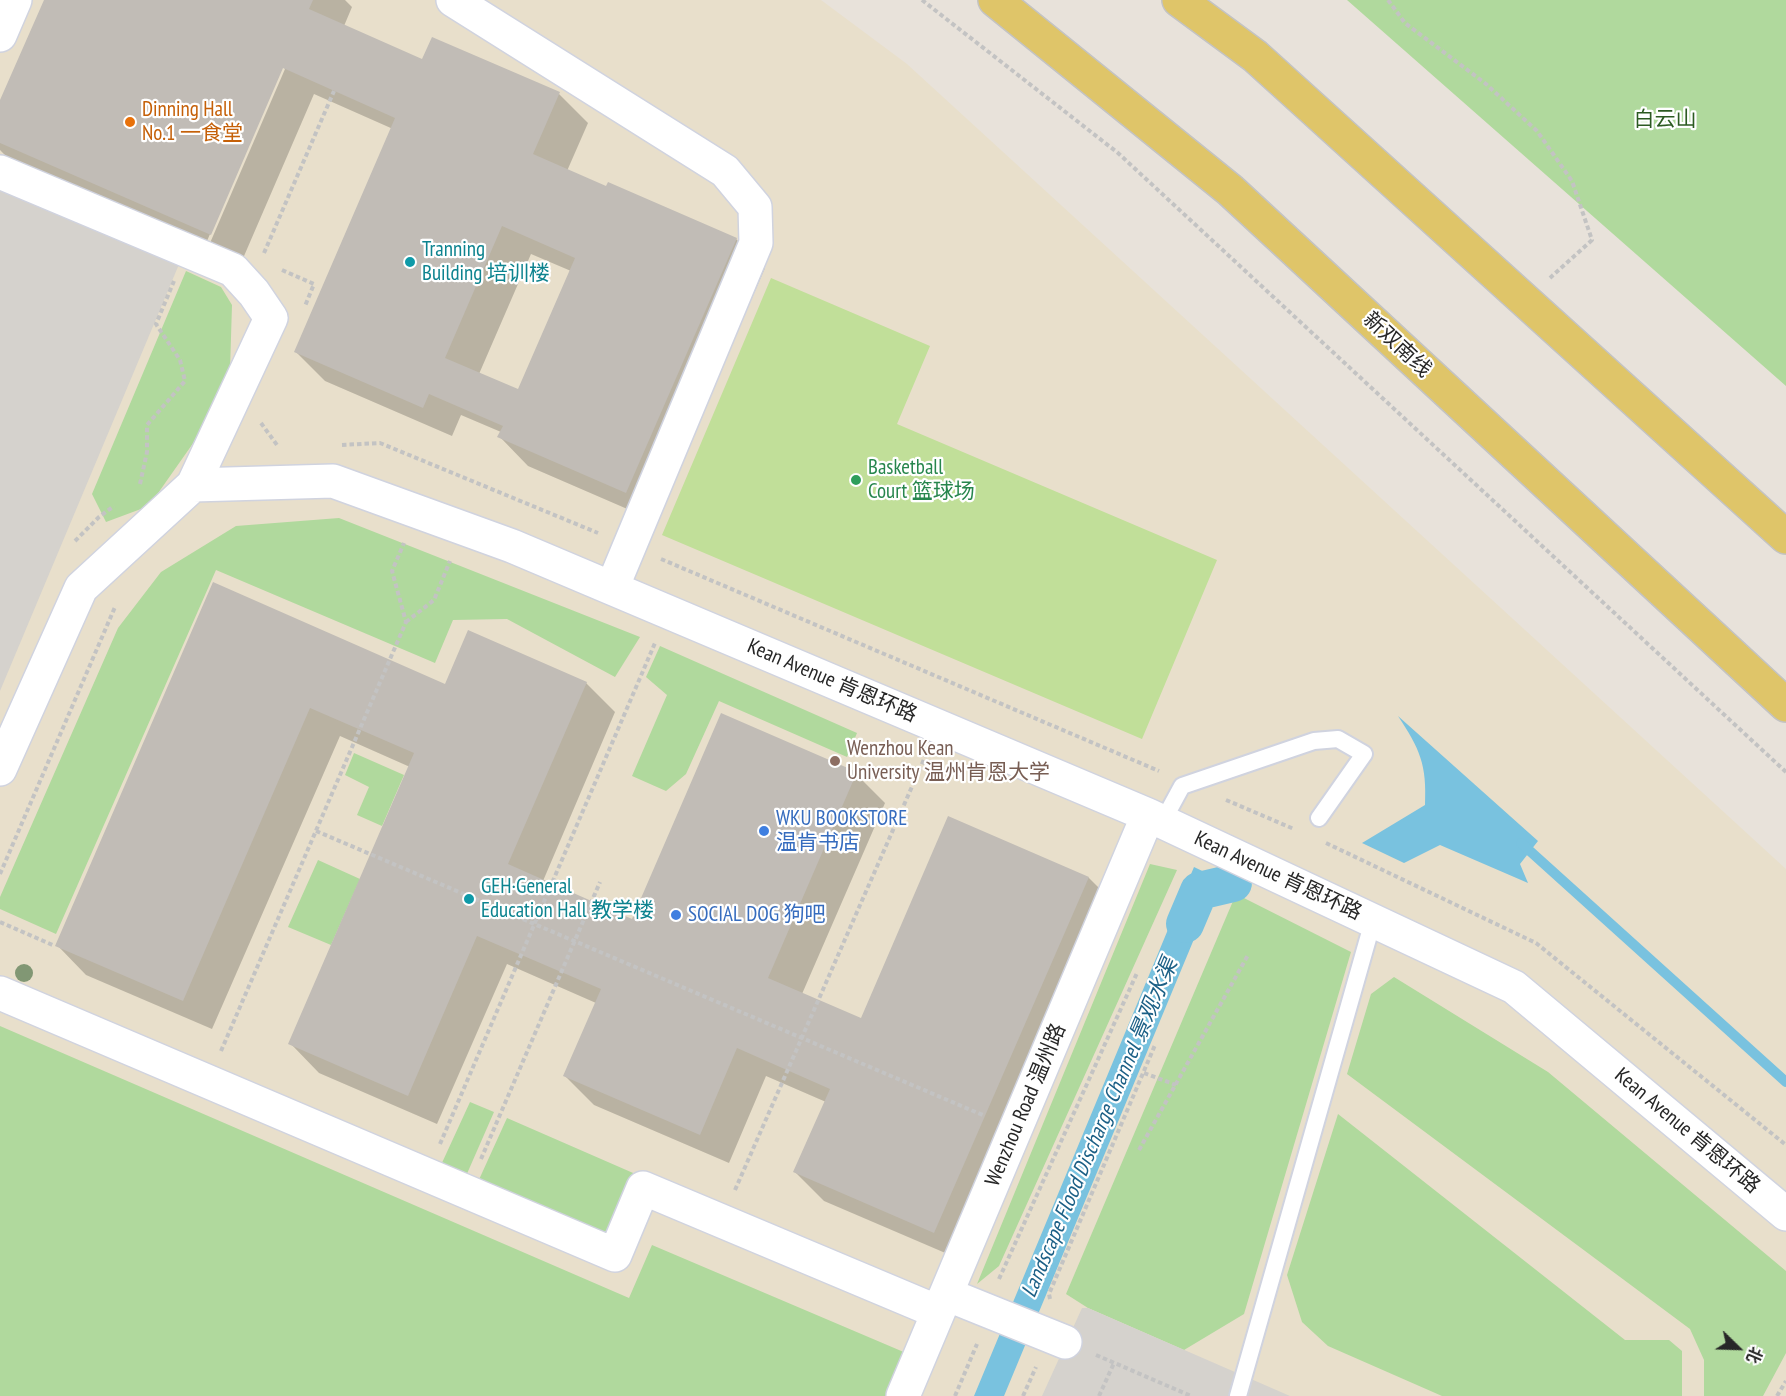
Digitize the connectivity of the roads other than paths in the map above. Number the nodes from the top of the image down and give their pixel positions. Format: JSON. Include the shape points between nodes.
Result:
{"nodes":[{"id":1,"x":15,"y":0,"type":"edge"},
{"id":2,"x":453,"y":0,"type":"edge"},
{"id":3,"x":995,"y":0,"type":"edge"},
{"id":4,"x":1179,"y":0,"type":"edge"},
{"id":5,"x":0,"y":36,"type":"edge"},
{"id":6,"x":0,"y":171,"type":"edge"},
{"id":7,"x":193,"y":485,"type":"junction"},
{"id":8,"x":1786,"y":537,"type":"edge"},
{"id":9,"x":612,"y":588,"type":"junction"},
{"id":10,"x":1786,"y":705,"type":"edge"},
{"id":11,"x":0,"y":769,"type":"edge"},
{"id":12,"x":1156,"y":818,"type":"junction"},
{"id":13,"x":1319,"y":818,"type":"dead end"},
{"id":14,"x":1373,"y":921,"type":"junction"},
{"id":15,"x":0,"y":993,"type":"edge"},
{"id":16,"x":1786,"y":1214,"type":"edge"},
{"id":17,"x":944,"y":1300,"type":"junction"},
{"id":18,"x":1060,"y":1340,"type":"road end"},
{"id":19,"x":903,"y":1396,"type":"edge"},
{"id":20,"x":1238,"y":1396,"type":"edge"}],
"edges":[{"from":1,"to":5,"type":"street"},
{"from":2,"to":9,"type":"street","via":[[726,171],[755,207],[756,243]]},
{"from":3,"to":10,"type":"main road","name":"新双南线","via":[[1230,190]]},
{"from":4,"to":8,"type":"main road","via":[[1255,56]]},
{"from":6,"to":7,"type":"street","via":[[233,270],[271,318]]},
{"from":7,"to":9,"type":"street","name":"Kean Avenue 肯恩环路","via":[[333,481],[464,528]]},
{"from":7,"to":11,"type":"street","via":[[81,588]]},
{"from":9,"to":12,"type":"street","name":"Kean Avenue 肯恩环路"},
{"from":12,"to":13,"type":"lane","via":[[1182,786],[1314,741],[1338,739],[1364,754]]},
{"from":12,"to":14,"type":"street","name":"Kean Avenue 肯恩环路"},
{"from":12,"to":17,"type":"street","name":"Wenzhou Road 温州路"},
{"from":14,"to":16,"type":"street","name":"Kean Avenue 肯恩环路","via":[[1514,987]]},
{"from":14,"to":20,"type":"lane"},
{"from":15,"to":17,"type":"street","via":[[615,1255],[643,1188],[721,1221]]},
{"from":17,"to":18,"type":"street","via":[[983,1309]]},
{"from":17,"to":19,"type":"street","name":"Wenzhou Road 温州路"}]}
